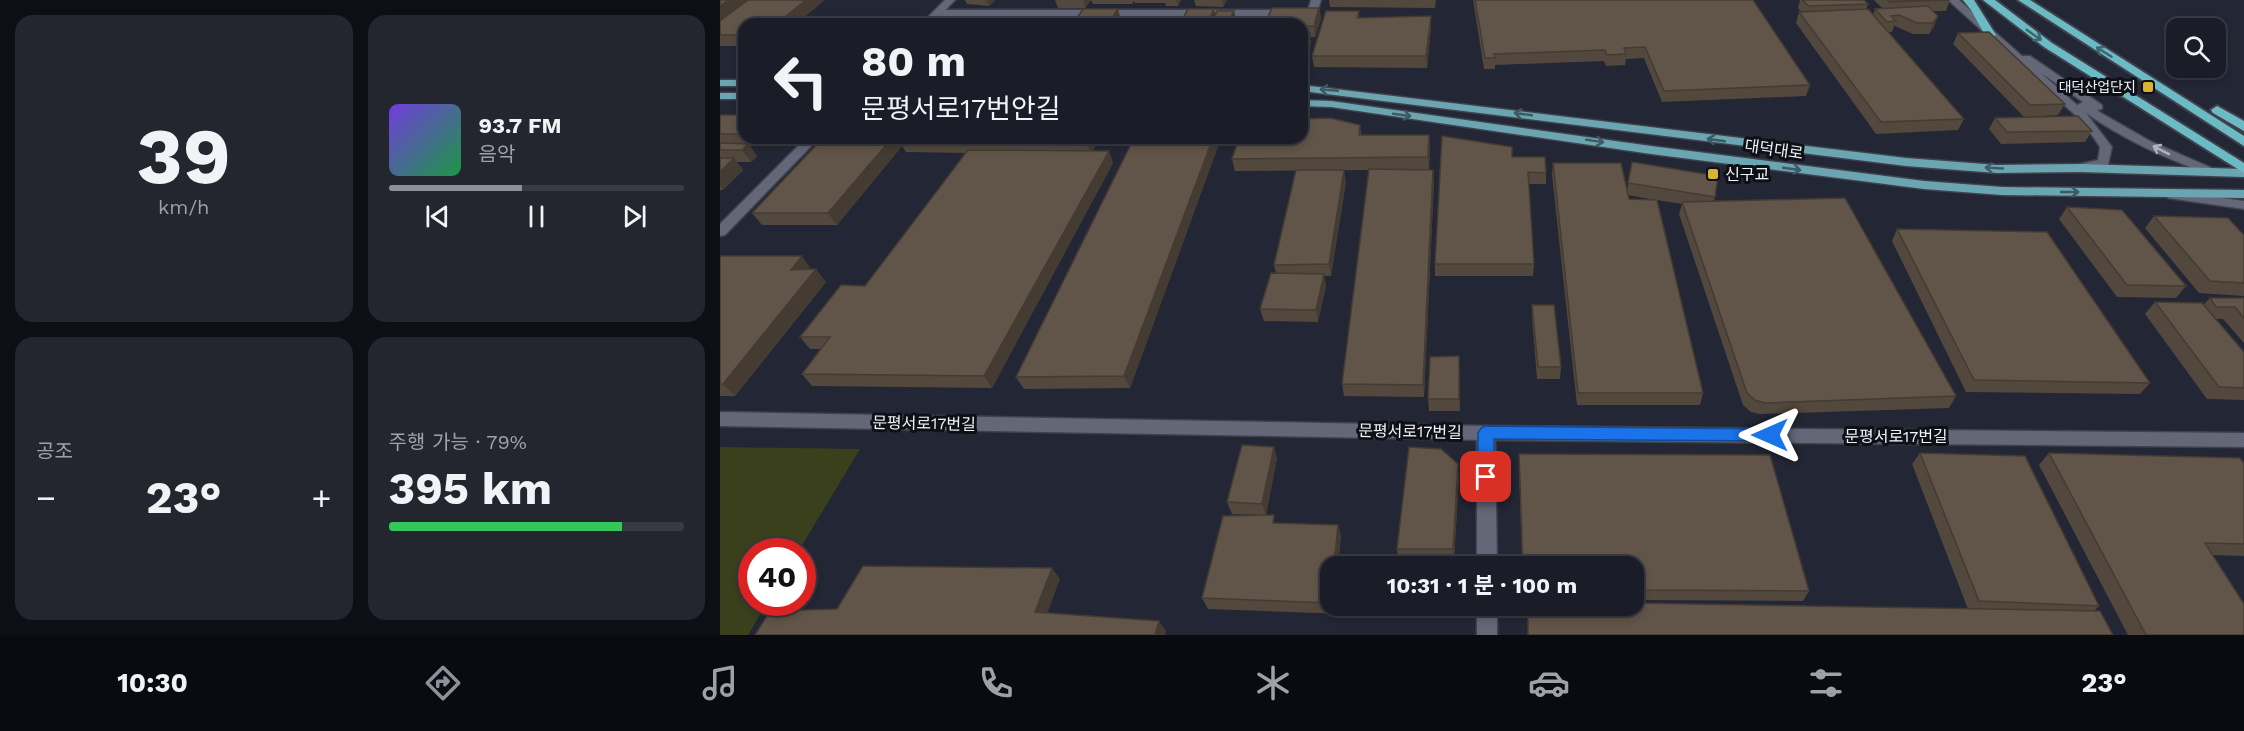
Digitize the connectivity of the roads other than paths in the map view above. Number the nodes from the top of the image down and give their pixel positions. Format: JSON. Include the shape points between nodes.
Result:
{"nodes":[{"id":1,"x":950,"y":0,"type":"edge"},
{"id":2,"x":1316,"y":0,"type":"edge"},
{"id":3,"x":1953,"y":0,"type":"edge"},
{"id":4,"x":1968,"y":0,"type":"edge"},
{"id":5,"x":1988,"y":0,"type":"edge"},
{"id":6,"x":2023,"y":0,"type":"edge"},
{"id":7,"x":2043,"y":0,"type":"edge"},
{"id":8,"x":937,"y":13,"type":"junction"},
{"id":9,"x":932,"y":18,"type":"edge"},
{"id":10,"x":1990,"y":35,"type":"junction"},
{"id":11,"x":720,"y":82,"type":"edge"},
{"id":12,"x":738,"y":83,"type":"edge"},
{"id":13,"x":1308,"y":89,"type":"edge"},
{"id":14,"x":720,"y":96,"type":"edge"},
{"id":15,"x":738,"y":96,"type":"edge"},
{"id":16,"x":1308,"y":103,"type":"edge"},
{"id":17,"x":2244,"y":127,"type":"edge"},
{"id":18,"x":2244,"y":142,"type":"edge"},
{"id":19,"x":807,"y":144,"type":"edge"},
{"id":20,"x":2080,"y":168,"type":"junction"},
{"id":21,"x":2244,"y":171,"type":"edge"},
{"id":22,"x":2215,"y":172,"type":"junction"},
{"id":23,"x":2158,"y":192,"type":"junction"},
{"id":24,"x":2244,"y":194,"type":"edge"},
{"id":25,"x":2244,"y":205,"type":"edge"},
{"id":26,"x":721,"y":229,"type":"edge"},
{"id":27,"x":720,"y":419,"type":"edge"},
{"id":28,"x":1486,"y":433,"type":"junction"},
{"id":29,"x":2244,"y":440,"type":"edge"},
{"id":30,"x":1487,"y":556,"type":"edge"},
{"id":31,"x":1487,"y":616,"type":"edge"},
{"id":32,"x":1487,"y":635,"type":"edge"}],
"edges":[{"from":1,"to":8,"type":"street"},
{"from":2,"to":8,"type":"street","via":[[1317,13]]},
{"from":3,"to":10,"type":"street"},
{"from":4,"to":10,"type":"highway"},
{"from":5,"to":21,"type":"highway","one_way":true,"via":[[2048,45]]},
{"from":18,"to":6,"type":"highway","one_way":true},
{"from":7,"to":17,"type":"highway"},
{"from":8,"to":9,"type":"street"},
{"from":10,"to":20,"type":"street","via":[[2087,120],[2106,147],[2104,162]]},
{"from":22,"to":10,"type":"street","one_way":true,"via":[[2183,161],[2099,118],[2025,57]]},
{"from":11,"to":12,"type":"main road"},
{"from":20,"to":13,"type":"main road","name":"대덕대로","one_way":true,"via":[[1997,169],[1906,162]]},
{"from":14,"to":15,"type":"main road"},
{"from":16,"to":23,"type":"main road","name":"대덕대로","one_way":true,"via":[[1924,185],[2002,191]]},
{"from":19,"to":26,"type":"street"},
{"from":20,"to":22,"type":"main road","name":"대덕대로"},
{"from":21,"to":22,"type":"main road","name":"대덕대로"},
{"from":23,"to":24,"type":"main road","name":"대덕대로"},
{"from":23,"to":25,"type":"street"},
{"from":27,"to":28,"type":"street","name":"문평서로17번길"},
{"from":28,"to":29,"type":"street","name":"문평서로17번길"},
{"from":28,"to":30,"type":"street"},
{"from":31,"to":32,"type":"street"}]}
